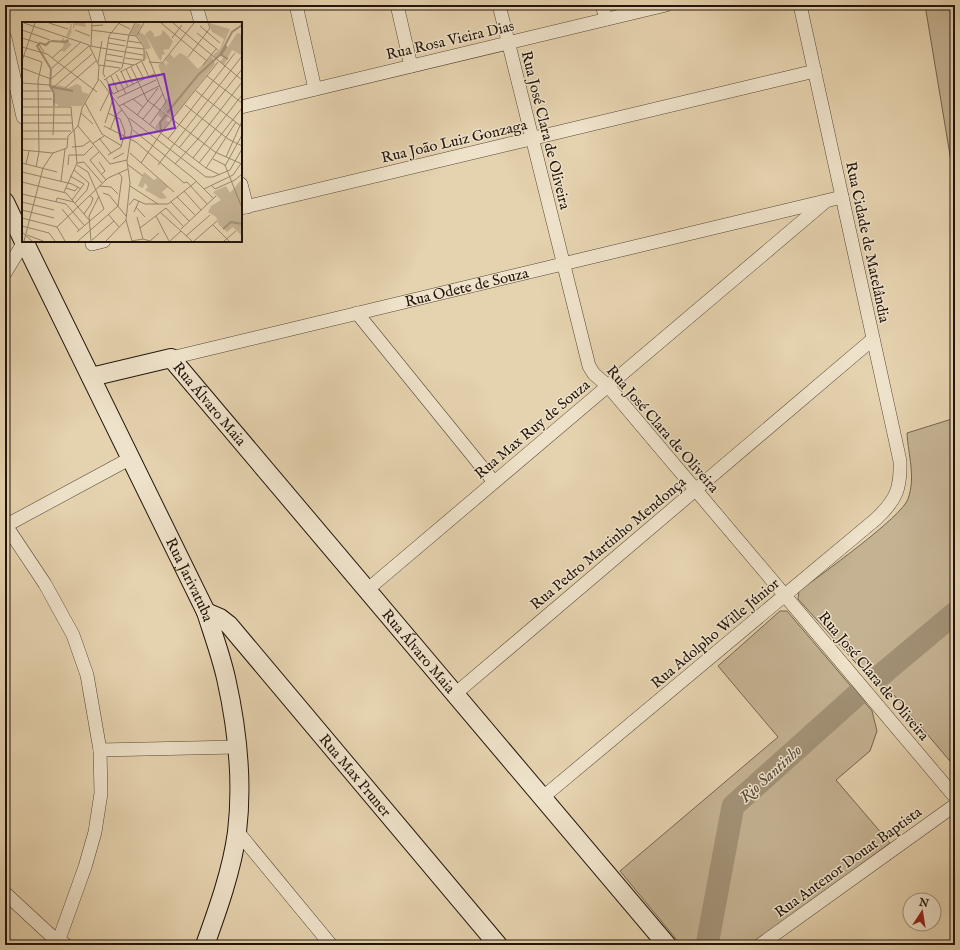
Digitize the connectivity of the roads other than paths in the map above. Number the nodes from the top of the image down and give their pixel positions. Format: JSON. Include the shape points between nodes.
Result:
{"nodes":[{"id":1,"x":94,"y":5,"type":"edge"},
{"id":2,"x":196,"y":5,"type":"edge"},
{"id":3,"x":296,"y":5,"type":"edge"},
{"id":4,"x":397,"y":5,"type":"edge"},
{"id":5,"x":499,"y":5,"type":"edge"},
{"id":6,"x":602,"y":5,"type":"edge"},
{"id":7,"x":666,"y":5,"type":"edge"},
{"id":8,"x":800,"y":5,"type":"edge"},
{"id":9,"x":606,"y":19,"type":"junction"},
{"id":10,"x":99,"y":22,"type":"edge"},
{"id":11,"x":201,"y":22,"type":"edge"},
{"id":12,"x":5,"y":38,"type":"edge"},
{"id":13,"x":508,"y":43,"type":"junction"},
{"id":14,"x":411,"y":66,"type":"junction"},
{"id":15,"x":815,"y":71,"type":"junction"},
{"id":16,"x":315,"y":89,"type":"junction"},
{"id":17,"x":242,"y":107,"type":"edge"},
{"id":18,"x":22,"y":113,"type":"edge"},
{"id":19,"x":532,"y":138,"type":"junction"},
{"id":20,"x":242,"y":192,"type":"edge"},
{"id":21,"x":842,"y":197,"type":"junction"},
{"id":22,"x":827,"y":200,"type":"junction"},
{"id":23,"x":5,"y":202,"type":"edge"},
{"id":24,"x":244,"y":207,"type":"edge"},
{"id":25,"x":22,"y":237,"type":"edge"},
{"id":26,"x":23,"y":242,"type":"edge"},
{"id":27,"x":24,"y":242,"type":"edge"},
{"id":28,"x":563,"y":264,"type":"junction"},
{"id":29,"x":5,"y":273,"type":"edge"},
{"id":30,"x":357,"y":313,"type":"junction"},
{"id":31,"x":873,"y":339,"type":"junction"},
{"id":32,"x":171,"y":358,"type":"junction"},
{"id":33,"x":91,"y":377,"type":"junction"},
{"id":34,"x":608,"y":386,"type":"junction"},
{"id":35,"x":131,"y":458,"type":"junction"},
{"id":36,"x":494,"y":482,"type":"junction"},
{"id":37,"x":900,"y":486,"type":"joint"},
{"id":38,"x":695,"y":490,"type":"junction"},
{"id":39,"x":5,"y":525,"type":"edge"},
{"id":40,"x":367,"y":590,"type":"junction"},
{"id":41,"x":784,"y":595,"type":"junction"},
{"id":42,"x":206,"y":612,"type":"junction"},
{"id":43,"x":455,"y":694,"type":"junction"},
{"id":44,"x":236,"y":747,"type":"junction"},
{"id":45,"x":100,"y":750,"type":"junction"},
{"id":46,"x":955,"y":797,"type":"edge"},
{"id":47,"x":542,"y":798,"type":"junction"},
{"id":48,"x":955,"y":804,"type":"edge"},
{"id":49,"x":237,"y":831,"type":"junction"},
{"id":50,"x":5,"y":893,"type":"edge"},
{"id":51,"x":61,"y":944,"type":"edge"},
{"id":52,"x":205,"y":945,"type":"edge"},
{"id":53,"x":331,"y":945,"type":"edge"},
{"id":54,"x":498,"y":945,"type":"edge"},
{"id":55,"x":667,"y":945,"type":"edge"},
{"id":56,"x":760,"y":945,"type":"edge"}],
"edges":[{"from":1,"to":10,"type":"street"},
{"from":2,"to":11,"type":"street"},
{"from":3,"to":16,"type":"street"},
{"from":4,"to":14,"type":"street"},
{"from":5,"to":13,"type":"street","name":"Rua José Clara de Oliveira"},
{"from":6,"to":9,"type":"street"},
{"from":7,"to":9,"type":"street","name":"Rua Rosa Vieira Dias"},
{"from":8,"to":15,"type":"street","name":"Rua Cidade de Matelândia"},
{"from":9,"to":13,"type":"street","name":"Rua Rosa Vieira Dias"},
{"from":12,"to":18,"type":"street"},
{"from":13,"to":14,"type":"street","name":"Rua Rosa Vieira Dias"},
{"from":13,"to":19,"type":"street","name":"Rua José Clara de Oliveira"},
{"from":14,"to":16,"type":"street","name":"Rua Rosa Vieira Dias"},
{"from":15,"to":19,"type":"street","name":"Rua João Luiz Gonzaga"},
{"from":15,"to":21,"type":"street","name":"Rua Cidade de Matelândia"},
{"from":16,"to":17,"type":"street","name":"Rua Rosa Vieira Dias"},
{"from":19,"to":24,"type":"street","name":"Rua João Luiz Gonzaga"},
{"from":19,"to":28,"type":"street","name":"Rua José Clara de Oliveira"},
{"from":20,"to":24,"type":"street"},
{"from":21,"to":22,"type":"street","name":"Rua Odete de Souza"},
{"from":21,"to":31,"type":"street","name":"Rua Cidade de Matelândia"},
{"from":22,"to":28,"type":"street","name":"Rua Odete de Souza"},
{"from":22,"to":34,"type":"street","name":"Rua Max Ruy de Souza"},
{"from":23,"to":25,"type":"street","name":"Rua Jarivatuba"},
{"from":26,"to":29,"type":"street"},
{"from":27,"to":33,"type":"street","name":"Rua Jarivatuba"},
{"from":28,"to":30,"type":"street","name":"Rua Odete de Souza"},
{"from":28,"to":34,"type":"street","name":"Rua José Clara de Oliveira","via":[[589,366]]},
{"from":30,"to":32,"type":"street","name":"Rua Odete de Souza"},
{"from":30,"to":36,"type":"street"},
{"from":31,"to":37,"type":"street","name":"Rua Cidade de Matelândia","via":[[900,461]]},
{"from":31,"to":38,"type":"street","name":"Rua Pedro Martinho Mendonça"},
{"from":32,"to":33,"type":"street","name":"Rua Odete de Souza"},
{"from":32,"to":40,"type":"street","name":"Rua Álvaro Maia"},
{"from":33,"to":35,"type":"street","name":"Rua Jarivatuba"},
{"from":34,"to":36,"type":"street","name":"Rua Max Ruy de Souza"},
{"from":34,"to":38,"type":"street","name":"Rua José Clara de Oliveira"},
{"from":35,"to":39,"type":"street"},
{"from":35,"to":42,"type":"street","name":"Rua Jarivatuba"},
{"from":36,"to":40,"type":"street","name":"Rua Max Ruy de Souza"},
{"from":37,"to":41,"type":"street","name":"Rua Adolpho Wille Júnior","via":[[885,511]]},
{"from":38,"to":41,"type":"street","name":"Rua José Clara de Oliveira"},
{"from":38,"to":43,"type":"street","name":"Rua Pedro Martinho Mendonça"},
{"from":39,"to":45,"type":"street","via":[[45,584],[73,635],[88,675]]},
{"from":40,"to":43,"type":"street","name":"Rua Álvaro Maia"},
{"from":41,"to":46,"type":"street","name":"Rua José Clara de Oliveira"},
{"from":41,"to":47,"type":"street","name":"Rua Adolpho Wille Júnior"},
{"from":42,"to":44,"type":"street","name":"Rua Jarivatuba","via":[[227,679]]},
{"from":42,"to":54,"type":"street","name":"Rua Max Pruner","via":[[229,625]]},
{"from":43,"to":47,"type":"street","name":"Rua Álvaro Maia"},
{"from":44,"to":45,"type":"street"},
{"from":44,"to":49,"type":"street","name":"Rua Jarivatuba"},
{"from":45,"to":51,"type":"street","via":[[101,793],[95,832]]},
{"from":47,"to":55,"type":"street","name":"Rua Álvaro Maia"},
{"from":48,"to":56,"type":"street","name":"Rua Antenor Douat Baptista"},
{"from":49,"to":52,"type":"street","name":"Rua Jarivatuba","via":[[226,882]]},
{"from":49,"to":53,"type":"street"},
{"from":50,"to":51,"type":"street"}]}
